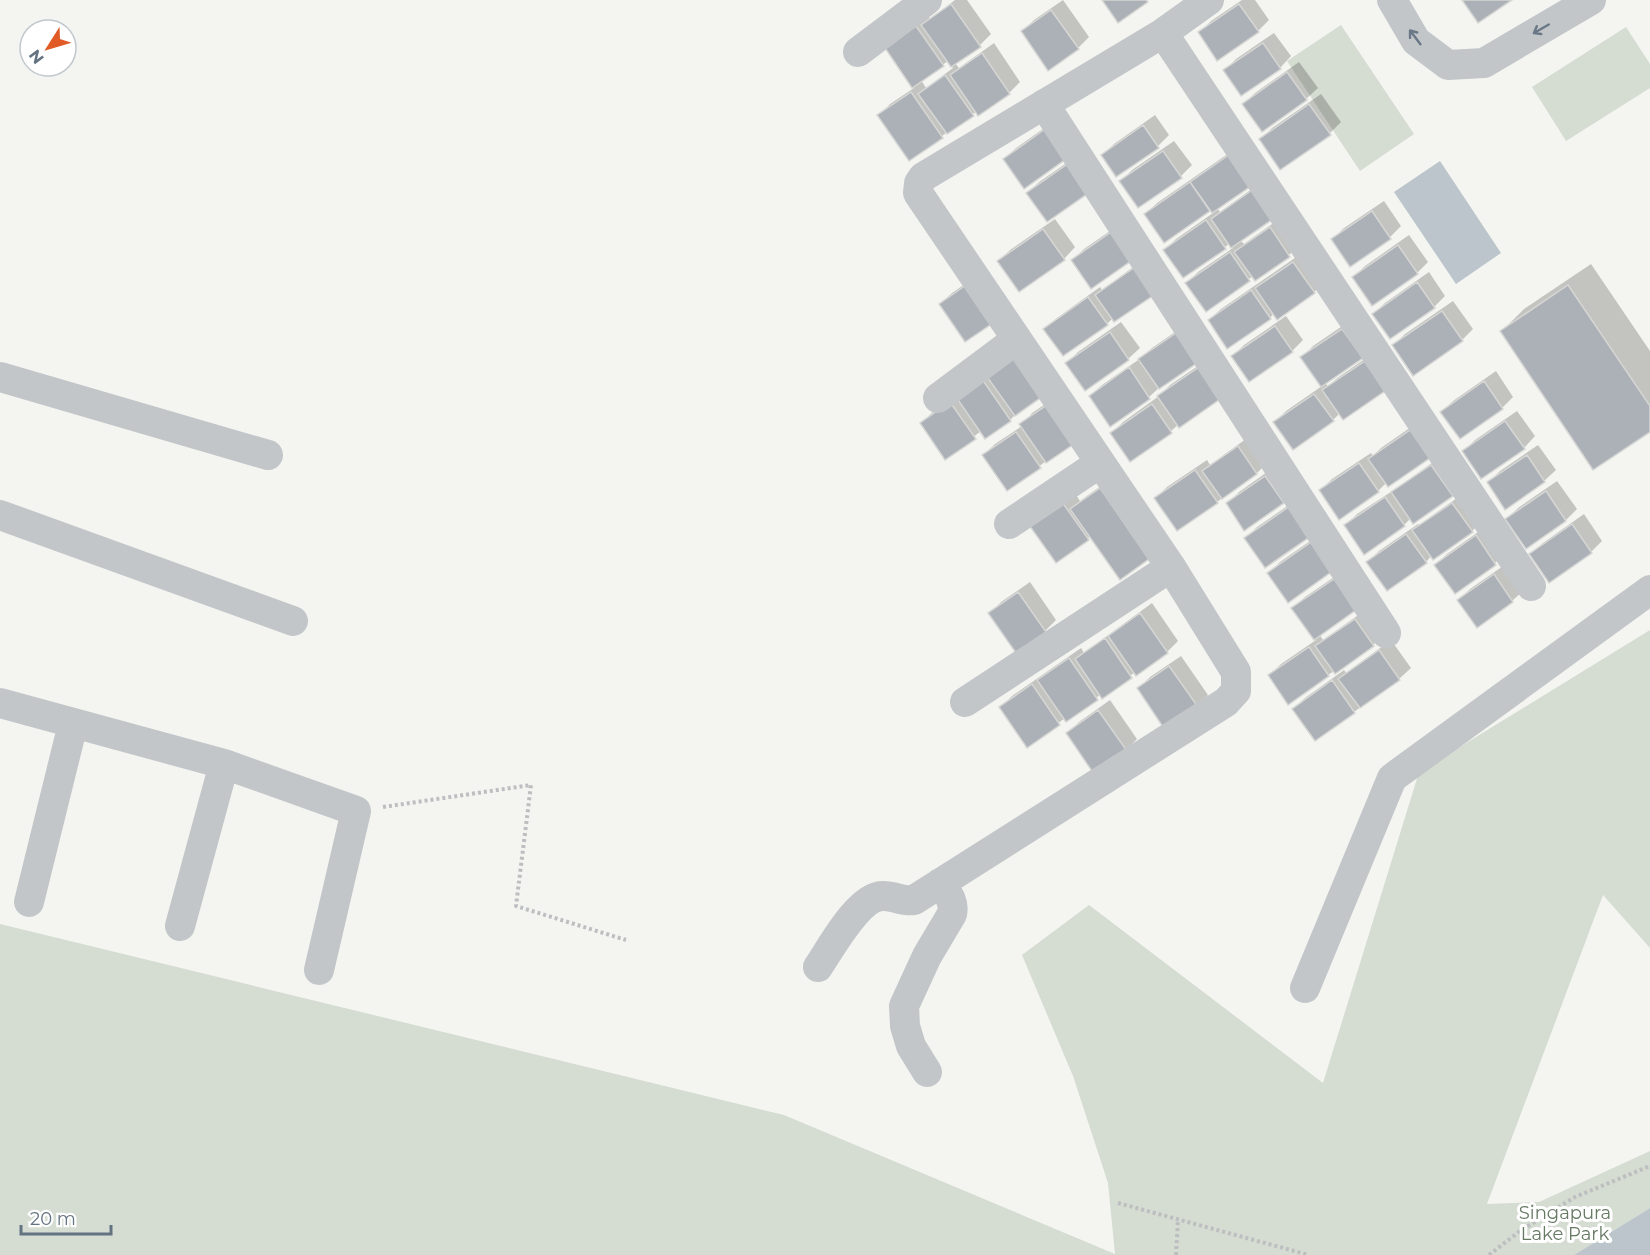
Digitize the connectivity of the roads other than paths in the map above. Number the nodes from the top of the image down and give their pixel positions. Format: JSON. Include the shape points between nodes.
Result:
{"nodes":[{"id":1,"x":927,"y":0,"type":"edge"},
{"id":2,"x":1209,"y":0,"type":"edge"},
{"id":3,"x":1392,"y":0,"type":"edge"},
{"id":4,"x":1591,"y":0,"type":"edge"},
{"id":5,"x":1163,"y":33,"type":"junction"},
{"id":6,"x":858,"y":52,"type":"dead end"},
{"id":7,"x":1044,"y":104,"type":"junction"},
{"id":8,"x":1017,"y":339,"type":"junction"},
{"id":9,"x":0,"y":377,"type":"edge"},
{"id":10,"x":938,"y":398,"type":"dead end"},
{"id":11,"x":268,"y":455,"type":"dead end"},
{"id":12,"x":1100,"y":462,"type":"junction"},
{"id":13,"x":0,"y":515,"type":"edge"},
{"id":14,"x":1009,"y":524,"type":"dead end"},
{"id":15,"x":1171,"y":567,"type":"junction"},
{"id":16,"x":1531,"y":586,"type":"dead end"},
{"id":17,"x":1650,"y":590,"type":"edge"},
{"id":18,"x":293,"y":621,"type":"dead end"},
{"id":19,"x":1386,"y":633,"type":"dead end"},
{"id":20,"x":965,"y":702,"type":"dead end"},
{"id":21,"x":0,"y":703,"type":"edge"},
{"id":22,"x":73,"y":724,"type":"junction"},
{"id":23,"x":224,"y":764,"type":"junction"},
{"id":24,"x":940,"y":883,"type":"junction"},
{"id":25,"x":29,"y":902,"type":"dead end"},
{"id":26,"x":180,"y":926,"type":"dead end"},
{"id":27,"x":818,"y":967,"type":"dead end"},
{"id":28,"x":319,"y":970,"type":"dead end"},
{"id":29,"x":1305,"y":988,"type":"dead end"},
{"id":30,"x":927,"y":1072,"type":"dead end"}],
"edges":[{"from":1,"to":6,"type":"street"},
{"from":2,"to":5,"type":"street"},
{"from":4,"to":3,"type":"street","one_way":true,"via":[[1484,63],[1448,65],[1416,41]]},
{"from":5,"to":7,"type":"street"},
{"from":5,"to":16,"type":"street"},
{"from":7,"to":8,"type":"street","via":[[923,177],[918,193]]},
{"from":7,"to":19,"type":"street"},
{"from":8,"to":10,"type":"street"},
{"from":8,"to":12,"type":"street"},
{"from":9,"to":11,"type":"street"},
{"from":12,"to":14,"type":"street"},
{"from":12,"to":15,"type":"street"},
{"from":13,"to":18,"type":"street"},
{"from":15,"to":20,"type":"street"},
{"from":15,"to":24,"type":"street","via":[[1236,672],[1236,691],[1226,702]]},
{"from":17,"to":29,"type":"street","via":[[1392,778]]},
{"from":21,"to":22,"type":"street"},
{"from":22,"to":23,"type":"street"},
{"from":22,"to":25,"type":"street"},
{"from":23,"to":26,"type":"street"},
{"from":23,"to":28,"type":"street","via":[[356,812]]},
{"from":24,"to":27,"type":"street","via":[[914,900],[872,898],[856,912]]},
{"from":24,"to":30,"type":"street","via":[[954,908],[904,1006],[904,1026]]}]}
